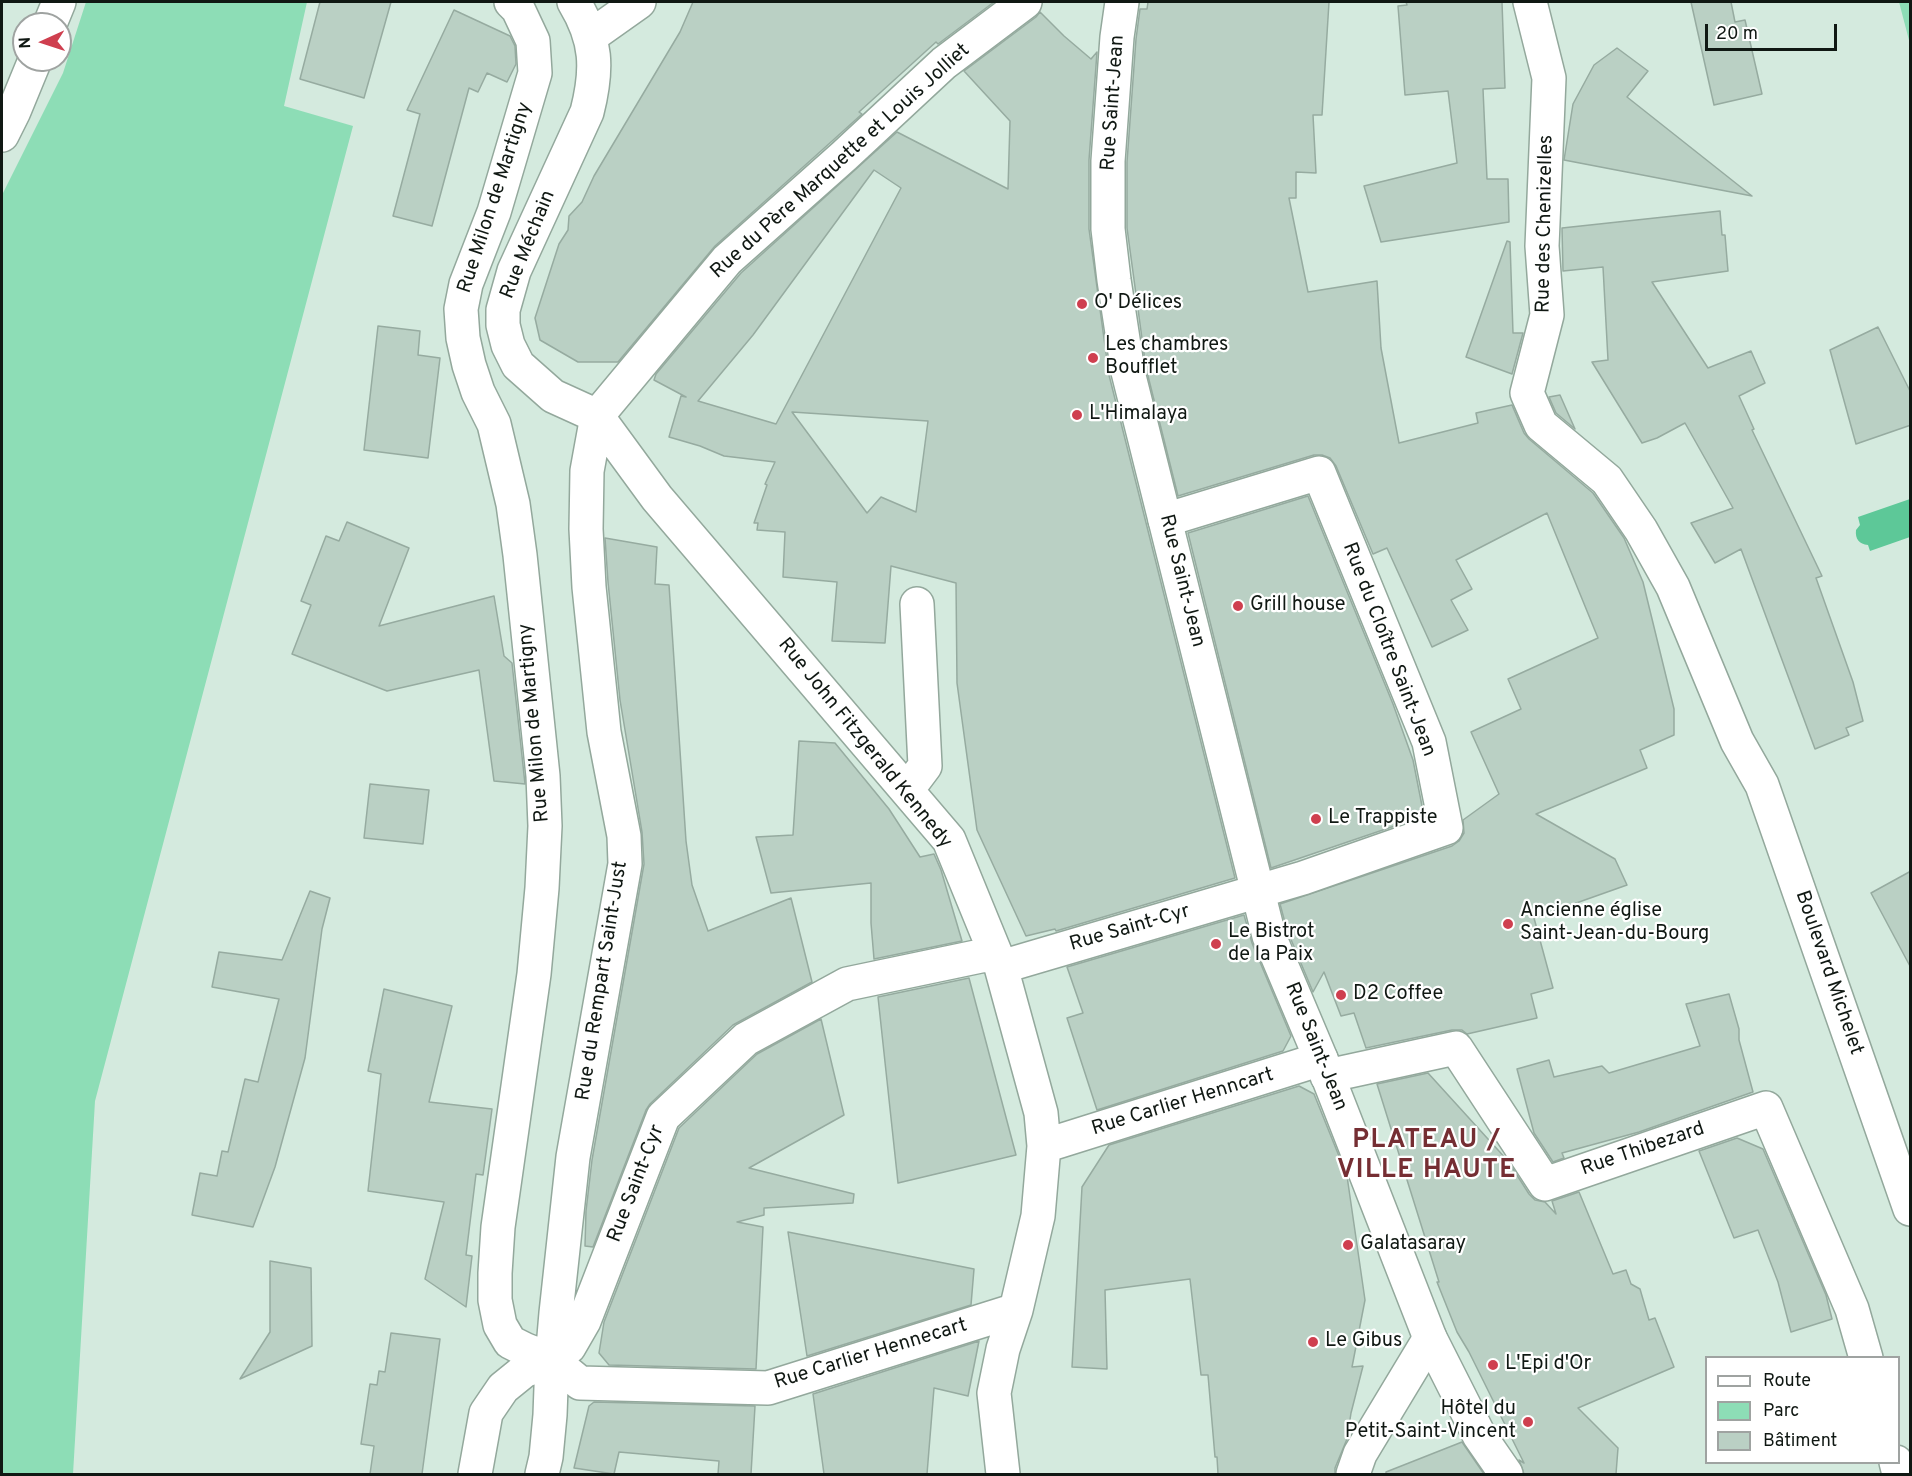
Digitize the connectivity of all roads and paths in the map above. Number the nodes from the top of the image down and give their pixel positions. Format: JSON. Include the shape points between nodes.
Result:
{"nodes":[{"id":1,"x":511,"y":2,"type":"edge"},
{"id":2,"x":574,"y":2,"type":"edge"},
{"id":3,"x":639,"y":2,"type":"edge"},
{"id":4,"x":1025,"y":2,"type":"edge"},
{"id":5,"x":1122,"y":2,"type":"edge"},
{"id":6,"x":1530,"y":2,"type":"edge"},
{"id":7,"x":591,"y":36,"type":"junction"},
{"id":8,"x":31,"y":72,"type":"edge"},
{"id":9,"x":2,"y":135,"type":"edge"},
{"id":10,"x":597,"y":416,"type":"junction"},
{"id":11,"x":1166,"y":519,"type":"junction"},
{"id":12,"x":917,"y":604,"type":"dead end"},
{"id":13,"x":1737,"y":741,"type":"joint"},
{"id":14,"x":907,"y":789,"type":"junction"},
{"id":15,"x":1258,"y":892,"type":"junction"},
{"id":16,"x":998,"y":960,"type":"junction"},
{"id":17,"x":1324,"y":1068,"type":"junction"},
{"id":18,"x":1044,"y":1146,"type":"junction"},
{"id":19,"x":1911,"y":1209,"type":"edge"},
{"id":20,"x":1016,"y":1310,"type":"junction"},
{"id":21,"x":1430,"y":1338,"type":"junction"},
{"id":22,"x":560,"y":1354,"type":"junction"},
{"id":23,"x":1865,"y":1356,"type":"edge"},
{"id":24,"x":1356,"y":1465,"type":"edge"},
{"id":25,"x":475,"y":1474,"type":"edge"},
{"id":26,"x":542,"y":1474,"type":"edge"},
{"id":27,"x":1003,"y":1474,"type":"edge"},
{"id":28,"x":1506,"y":1474,"type":"edge"}],
"edges":[{"from":1,"to":22,"type":"street","name":"Rue Milon de Martigny","via":[[533,41],[535,73],[461,309],[469,365],[494,424],[513,504],[545,816],[534,974],[498,1227],[495,1300],[500,1325],[510,1341],[526,1350]]},
{"from":2,"to":7,"type":"street","name":"Rue Méchain"},
{"from":3,"to":7,"type":"street"},
{"from":4,"to":10,"type":"street","name":"Rue du Père Marquette et Louis Jolliet","via":[[944,63],[727,260]]},
{"from":5,"to":11,"type":"street","name":"Rue Saint-Jean","via":[[1108,161],[1108,229],[1128,372]]},
{"from":6,"to":13,"type":"street","name":"Rue des Chenizelles","via":[[1549,78],[1542,246],[1547,315],[1527,393],[1541,425],[1607,480],[1641,530],[1672,587]]},
{"from":7,"to":10,"type":"street","name":"Rue Méchain","via":[[595,61],[587,112],[514,271],[503,325],[518,365],[531,378],[553,396]]},
{"from":8,"to":9,"type":"street"},
{"from":10,"to":14,"type":"street","name":"Rue John Fitzgerald Kennedy","via":[[657,498]]},
{"from":10,"to":22,"type":"street","name":"Rue du Rempart Saint-Just","via":[[587,471],[589,587],[604,732],[624,836],[625,864],[573,1157]]},
{"from":11,"to":15,"type":"street","name":"Rue Saint-Jean"},
{"from":11,"to":15,"type":"street","name":"Rue du Cloître Saint-Jean","via":[[1319,473],[1429,742],[1446,828]]},
{"from":12,"to":14,"type":"street","via":[[925,765]]},
{"from":13,"to":19,"type":"street","name":"Boulevard Michelet","via":[[1762,785]]},
{"from":14,"to":16,"type":"street","name":"Rue John Fitzgerald Kennedy","via":[[949,840]]},
{"from":15,"to":16,"type":"street","name":"Rue Saint-Cyr"},
{"from":15,"to":17,"type":"street","name":"Rue Saint-Jean","via":[[1269,936]]},
{"from":16,"to":18,"type":"street","name":"Rue John Fitzgerald Kennedy","via":[[1041,1113]]},
{"from":16,"to":22,"type":"street","name":"Rue Saint-Cyr","via":[[847,984],[746,1039],[663,1117],[584,1321]]},
{"from":17,"to":18,"type":"street","name":"Rue Carlier Henncart"},
{"from":17,"to":21,"type":"street","name":"Rue Saint-Jean"},
{"from":17,"to":23,"type":"street","name":"Rue Thibezard","via":[[1456,1048],[1545,1185],[1766,1108],[1852,1309]]},
{"from":18,"to":20,"type":"street","name":"Rue John Fitzgerald Kennedy","via":[[1038,1216]]},
{"from":20,"to":22,"type":"street","name":"Rue Carlier Hennecart","via":[[768,1388],[580,1383]]},
{"from":20,"to":27,"type":"street","name":"Rue John Fitzgerald Kennedy","via":[[994,1394]]},
{"from":21,"to":24,"type":"street"},
{"from":21,"to":28,"type":"street","name":"Rue Saint-Jean","via":[[1479,1435]]},
{"from":22,"to":25,"type":"street","via":[[524,1371],[503,1388],[486,1413]]},
{"from":22,"to":26,"type":"street","name":"Rue du Rempart Saint-Just"}]}
